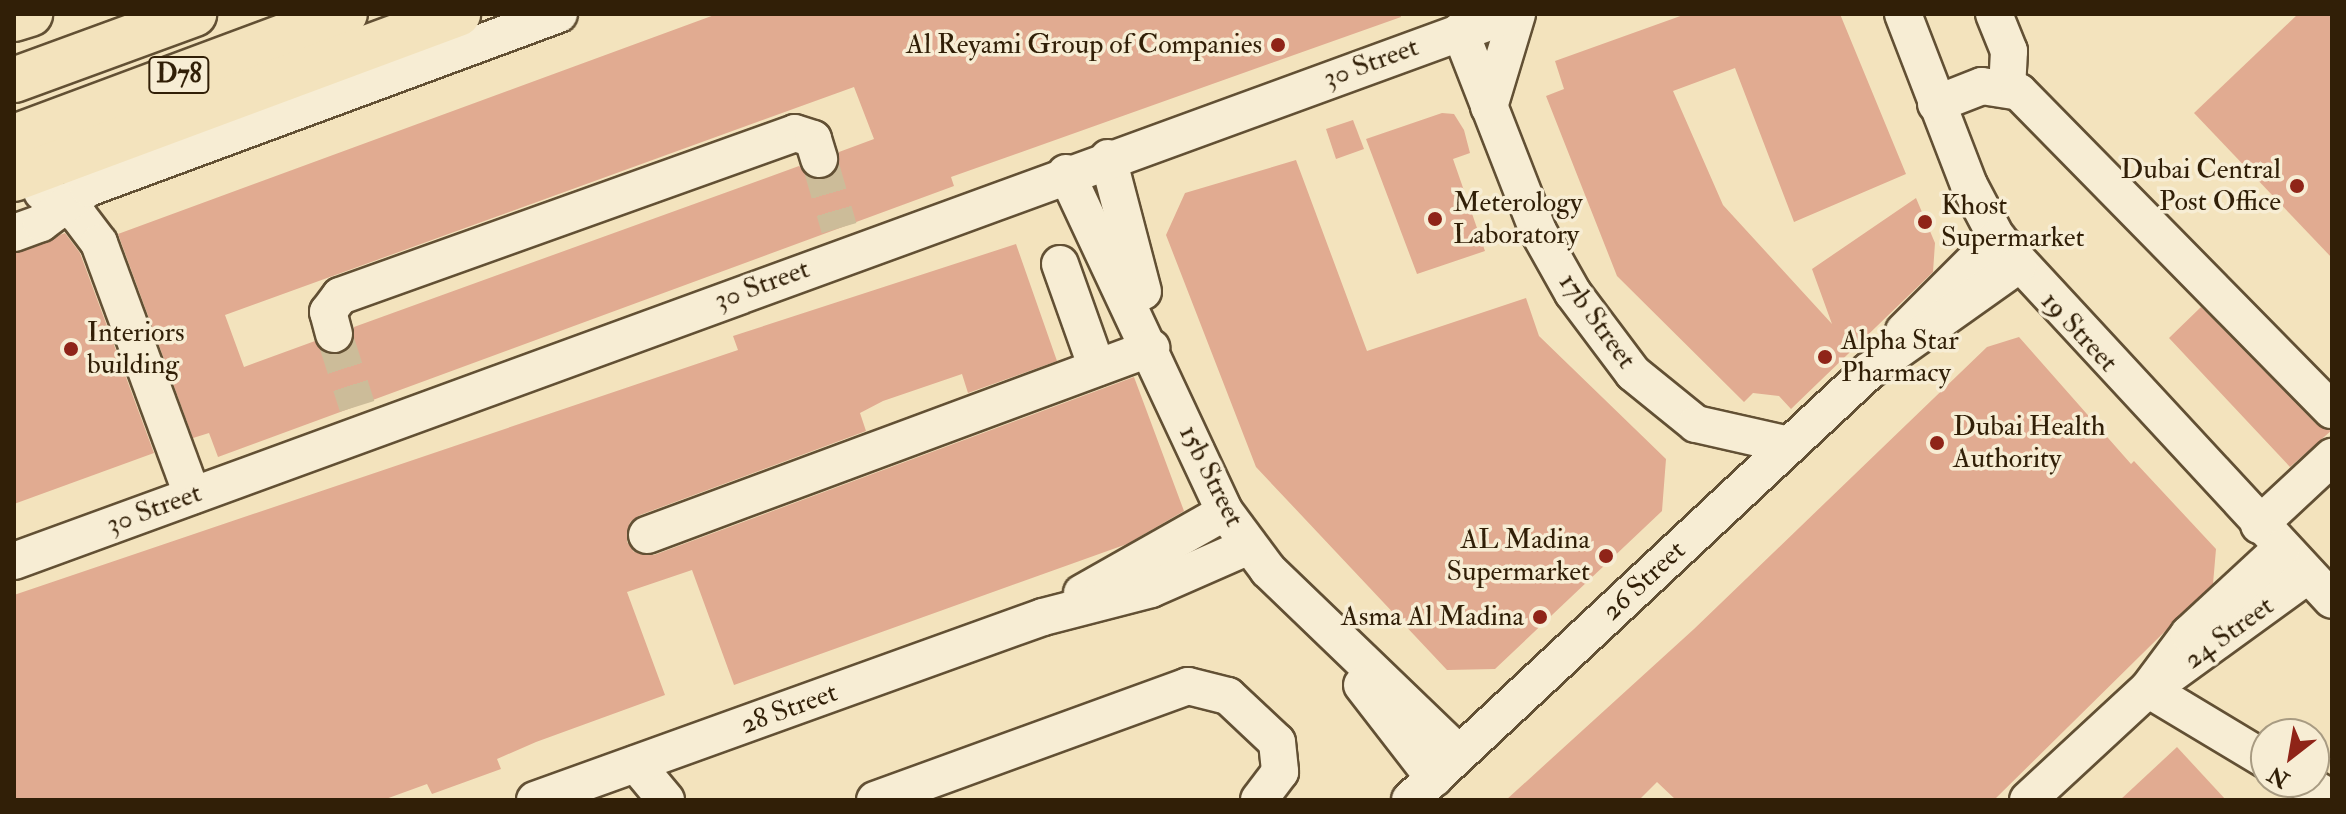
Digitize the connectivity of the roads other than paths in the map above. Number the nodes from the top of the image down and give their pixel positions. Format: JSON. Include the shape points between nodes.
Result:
{"nodes":[{"id":1,"x":30,"y":14,"type":"edge"},
{"id":2,"x":194,"y":14,"type":"edge"},
{"id":3,"x":345,"y":14,"type":"edge"},
{"id":4,"x":458,"y":14,"type":"edge"},
{"id":5,"x":559,"y":14,"type":"edge"},
{"id":6,"x":1514,"y":14,"type":"edge"},
{"id":7,"x":1903,"y":14,"type":"edge"},
{"id":8,"x":1994,"y":14,"type":"edge"},
{"id":9,"x":14,"y":19,"type":"edge"},
{"id":10,"x":1460,"y":31,"type":"junction"},
{"id":11,"x":14,"y":80,"type":"edge"},
{"id":12,"x":2007,"y":87,"type":"junction"},
{"id":13,"x":1936,"y":104,"type":"junction"},
{"id":14,"x":1489,"y":107,"type":"junction"},
{"id":15,"x":1108,"y":158,"type":"junction"},
{"id":16,"x":819,"y":159,"type":"tunnel mouth"},
{"id":17,"x":15,"y":165,"type":"edge"},
{"id":18,"x":1066,"y":173,"type":"junction"},
{"id":19,"x":64,"y":204,"type":"junction"},
{"id":20,"x":14,"y":233,"type":"edge"},
{"id":21,"x":2008,"y":252,"type":"junction"},
{"id":22,"x":1060,"y":264,"type":"dead end"},
{"id":23,"x":334,"y":334,"type":"tunnel mouth"},
{"id":24,"x":1151,"y":348,"type":"junction"},
{"id":25,"x":1097,"y":368,"type":"junction"},
{"id":26,"x":2332,"y":410,"type":"edge"},
{"id":27,"x":1789,"y":445,"type":"junction"},
{"id":28,"x":2332,"y":457,"type":"edge"},
{"id":29,"x":2332,"y":485,"type":"edge"},
{"id":30,"x":192,"y":495,"type":"junction"},
{"id":31,"x":1225,"y":512,"type":"junction"},
{"id":32,"x":647,"y":535,"type":"dead end"},
{"id":33,"x":2271,"y":537,"type":"junction"},
{"id":34,"x":1249,"y":546,"type":"junction"},
{"id":35,"x":14,"y":561,"type":"edge"},
{"id":36,"x":2320,"y":588,"type":"edge"},
{"id":37,"x":1043,"y":617,"type":"junction"},
{"id":38,"x":2148,"y":689,"type":"junction"},
{"id":39,"x":2250,"y":750,"type":"edge"},
{"id":40,"x":636,"y":764,"type":"junction"},
{"id":41,"x":1434,"y":777,"type":"edge"},
{"id":42,"x":2040,"y":796,"type":"edge"},
{"id":43,"x":535,"y":800,"type":"edge"},
{"id":44,"x":666,"y":800,"type":"edge"},
{"id":45,"x":875,"y":800,"type":"edge"},
{"id":46,"x":1259,"y":800,"type":"edge"}],
"edges":[{"from":1,"to":9,"type":"main road"},
{"from":2,"to":11,"type":"main road","number":"D78"},
{"from":3,"to":17,"type":"main road","number":"D78"},
{"from":4,"to":17,"type":"main road"},
{"from":5,"to":19,"type":"street","via":[[96,184]]},
{"from":6,"to":10,"type":"street","name":"30 Street"},
{"from":6,"to":14,"type":"street"},
{"from":7,"to":13,"type":"street","name":"19 Street"},
{"from":8,"to":12,"type":"street","via":[[2009,51]]},
{"from":10,"to":14,"type":"street","name":"17b Street"},
{"from":10,"to":15,"type":"street","name":"30 Street"},
{"from":12,"to":13,"type":"street","via":[[1982,86]]},
{"from":12,"to":26,"type":"street","via":[[2063,134]]},
{"from":13,"to":21,"type":"street","name":"19 Street"},
{"from":14,"to":27,"type":"street","name":"17b Street","via":[[1555,262],[1633,373],[1696,424]]},
{"from":15,"to":18,"type":"street","name":"30 Street"},
{"from":15,"to":24,"type":"street","name":"15b Street","via":[[1146,301]]},
{"from":16,"to":23,"type":"street","via":[[813,139],[795,133],[355,291],[330,304]]},
{"from":17,"to":19,"type":"street"},
{"from":18,"to":24,"type":"street","name":"15b Street"},
{"from":18,"to":30,"type":"street","name":"30 Street","via":[[843,241],[361,418]]},
{"from":19,"to":20,"type":"street"},
{"from":19,"to":30,"type":"street","via":[[99,243]]},
{"from":21,"to":27,"type":"street","name":"26 Street","via":[[1923,309],[1878,363]]},
{"from":21,"to":33,"type":"street","name":"19 Street"},
{"from":22,"to":25,"type":"street"},
{"from":24,"to":25,"type":"street"},
{"from":24,"to":31,"type":"street","name":"15b Street","via":[[1160,406]]},
{"from":25,"to":32,"type":"street"},
{"from":27,"to":41,"type":"street","name":"26 Street"},
{"from":28,"to":33,"type":"street"},
{"from":29,"to":33,"type":"street"},
{"from":30,"to":35,"type":"street","name":"30 Street"},
{"from":31,"to":34,"type":"street","name":"15b Street"},
{"from":31,"to":37,"type":"street","name":"28 Street"},
{"from":33,"to":36,"type":"street","name":"19 Street"},
{"from":33,"to":38,"type":"street","name":"24 Street"},
{"from":34,"to":37,"type":"street","name":"28 Street","via":[[1151,589]]},
{"from":34,"to":41,"type":"street","name":"15b Street"},
{"from":36,"to":38,"type":"street","name":"24 Street"},
{"from":37,"to":40,"type":"street","name":"28 Street"},
{"from":38,"to":39,"type":"street"},
{"from":38,"to":42,"type":"street","name":"24 Street"},
{"from":40,"to":43,"type":"street","name":"28 Street"},
{"from":40,"to":44,"type":"street"},
{"from":45,"to":46,"type":"street","via":[[1188,686],[1228,696],[1277,742],[1280,772]]}]}
